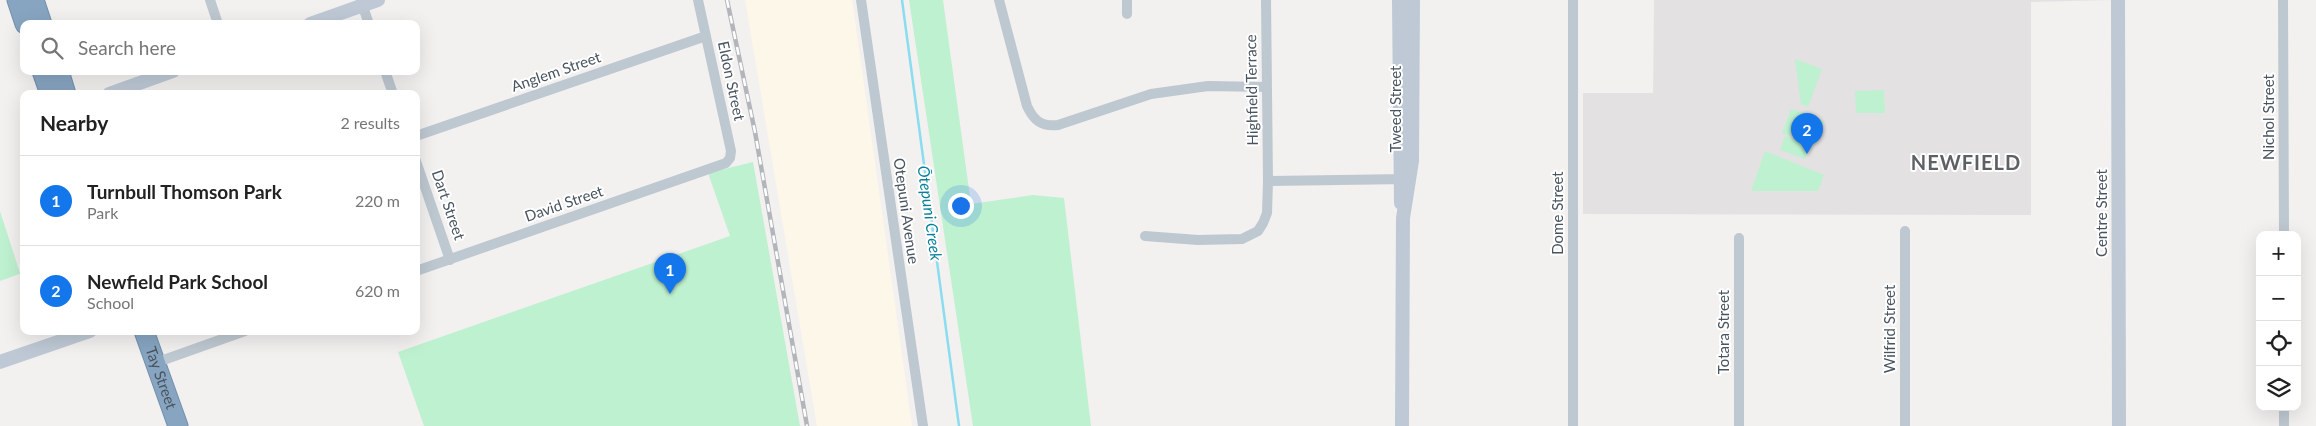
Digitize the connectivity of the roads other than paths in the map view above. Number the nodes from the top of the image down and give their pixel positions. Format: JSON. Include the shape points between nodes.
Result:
{"nodes":[{"id":1,"x":17,"y":0,"type":"edge"},
{"id":2,"x":34,"y":0,"type":"edge"},
{"id":3,"x":210,"y":0,"type":"edge"},
{"id":4,"x":378,"y":0,"type":"edge"},
{"id":5,"x":698,"y":0,"type":"edge"},
{"id":6,"x":861,"y":0,"type":"edge"},
{"id":7,"x":999,"y":0,"type":"edge"},
{"id":8,"x":1127,"y":0,"type":"edge"},
{"id":9,"x":1266,"y":0,"type":"edge"},
{"id":10,"x":1400,"y":0,"type":"edge"},
{"id":11,"x":1413,"y":0,"type":"edge"},
{"id":12,"x":1573,"y":0,"type":"edge"},
{"id":13,"x":2118,"y":0,"type":"edge"},
{"id":14,"x":2283,"y":0,"type":"edge"},
{"id":15,"x":362,"y":3,"type":"edge"},
{"id":16,"x":1127,"y":14,"type":"dead end"},
{"id":17,"x":24,"y":20,"type":"edge"},
{"id":18,"x":41,"y":20,"type":"edge"},
{"id":19,"x":217,"y":20,"type":"edge"},
{"id":20,"x":320,"y":20,"type":"edge"},
{"id":21,"x":367,"y":20,"type":"edge"},
{"id":22,"x":706,"y":36,"type":"junction"},
{"id":23,"x":43,"y":75,"type":"edge"},
{"id":24,"x":59,"y":75,"type":"edge"},
{"id":25,"x":162,"y":75,"type":"edge"},
{"id":26,"x":386,"y":75,"type":"edge"},
{"id":27,"x":1266,"y":86,"type":"junction"},
{"id":28,"x":49,"y":90,"type":"edge"},
{"id":29,"x":65,"y":90,"type":"edge"},
{"id":30,"x":120,"y":90,"type":"edge"},
{"id":31,"x":392,"y":90,"type":"edge"},
{"id":32,"x":420,"y":135,"type":"edge"},
{"id":33,"x":722,"y":165,"type":"joint"},
{"id":34,"x":420,"y":173,"type":"edge"},
{"id":35,"x":1405,"y":180,"type":"junction"},
{"id":36,"x":1268,"y":181,"type":"junction"},
{"id":37,"x":1905,"y":231,"type":"dead end"},
{"id":38,"x":2284,"y":231,"type":"edge"},
{"id":39,"x":1144,"y":236,"type":"dead end"},
{"id":40,"x":1739,"y":238,"type":"dead end"},
{"id":41,"x":450,"y":260,"type":"junction"},
{"id":42,"x":420,"y":271,"type":"edge"},
{"id":43,"x":78,"y":335,"type":"edge"},
{"id":44,"x":145,"y":335,"type":"edge"},
{"id":45,"x":234,"y":335,"type":"edge"},
{"id":46,"x":0,"y":362,"type":"edge"},
{"id":47,"x":155,"y":363,"type":"junction"},
{"id":48,"x":2284,"y":411,"type":"edge"},
{"id":49,"x":178,"y":426,"type":"edge"},
{"id":50,"x":922,"y":426,"type":"edge"},
{"id":51,"x":1402,"y":426,"type":"edge"},
{"id":52,"x":1573,"y":426,"type":"edge"},
{"id":53,"x":1739,"y":426,"type":"edge"},
{"id":54,"x":1905,"y":426,"type":"edge"},
{"id":55,"x":2119,"y":426,"type":"edge"},
{"id":56,"x":2284,"y":426,"type":"edge"}],
"edges":[{"from":1,"to":17,"type":"highway"},
{"from":2,"to":18,"type":"highway"},
{"from":3,"to":19,"type":"street"},
{"from":4,"to":15,"type":"street"},
{"from":5,"to":22,"type":"street","name":"Eldon Street"},
{"from":6,"to":50,"type":"street","name":"Otepuni Avenue"},
{"from":7,"to":27,"type":"street","via":[[1027,106],[1034,118],[1044,125],[1058,125],[1138,96],[1208,86]]},
{"from":8,"to":16,"type":"street"},
{"from":9,"to":27,"type":"street","name":"Highfield Terrace"},
{"from":10,"to":35,"type":"street","name":"Tweed Street"},
{"from":11,"to":35,"type":"street","name":"Tweed Street","via":[[1413,139]]},
{"from":12,"to":52,"type":"street","name":"Dome Street"},
{"from":13,"to":55,"type":"street","name":"Centre Street"},
{"from":14,"to":38,"type":"street","name":"Nichol Street"},
{"from":15,"to":20,"type":"street"},
{"from":15,"to":21,"type":"street"},
{"from":22,"to":32,"type":"street","name":"Anglem Street"},
{"from":22,"to":33,"type":"street","name":"Eldon Street","via":[[731,151],[730,158]]},
{"from":23,"to":28,"type":"highway"},
{"from":24,"to":29,"type":"highway"},
{"from":25,"to":30,"type":"street"},
{"from":26,"to":31,"type":"street"},
{"from":27,"to":36,"type":"street","name":"Highfield Terrace"},
{"from":33,"to":41,"type":"street","name":"David Street"},
{"from":34,"to":41,"type":"street","name":"Dart Street"},
{"from":35,"to":36,"type":"street"},
{"from":35,"to":51,"type":"street","name":"Tweed Street","via":[[1400,197],[1404,218]]},
{"from":36,"to":39,"type":"street","name":"Highfield Terrace","via":[[1264,223],[1251,236],[1222,240]]},
{"from":37,"to":54,"type":"street","name":"Wilfrid Street"},
{"from":40,"to":53,"type":"street","name":"Totara Street"},
{"from":41,"to":42,"type":"street","name":"David Street"},
{"from":43,"to":46,"type":"street"},
{"from":44,"to":47,"type":"highway","name":"Tay Street"},
{"from":45,"to":47,"type":"street"},
{"from":47,"to":49,"type":"highway","name":"Tay Street"},
{"from":48,"to":56,"type":"street"}]}
